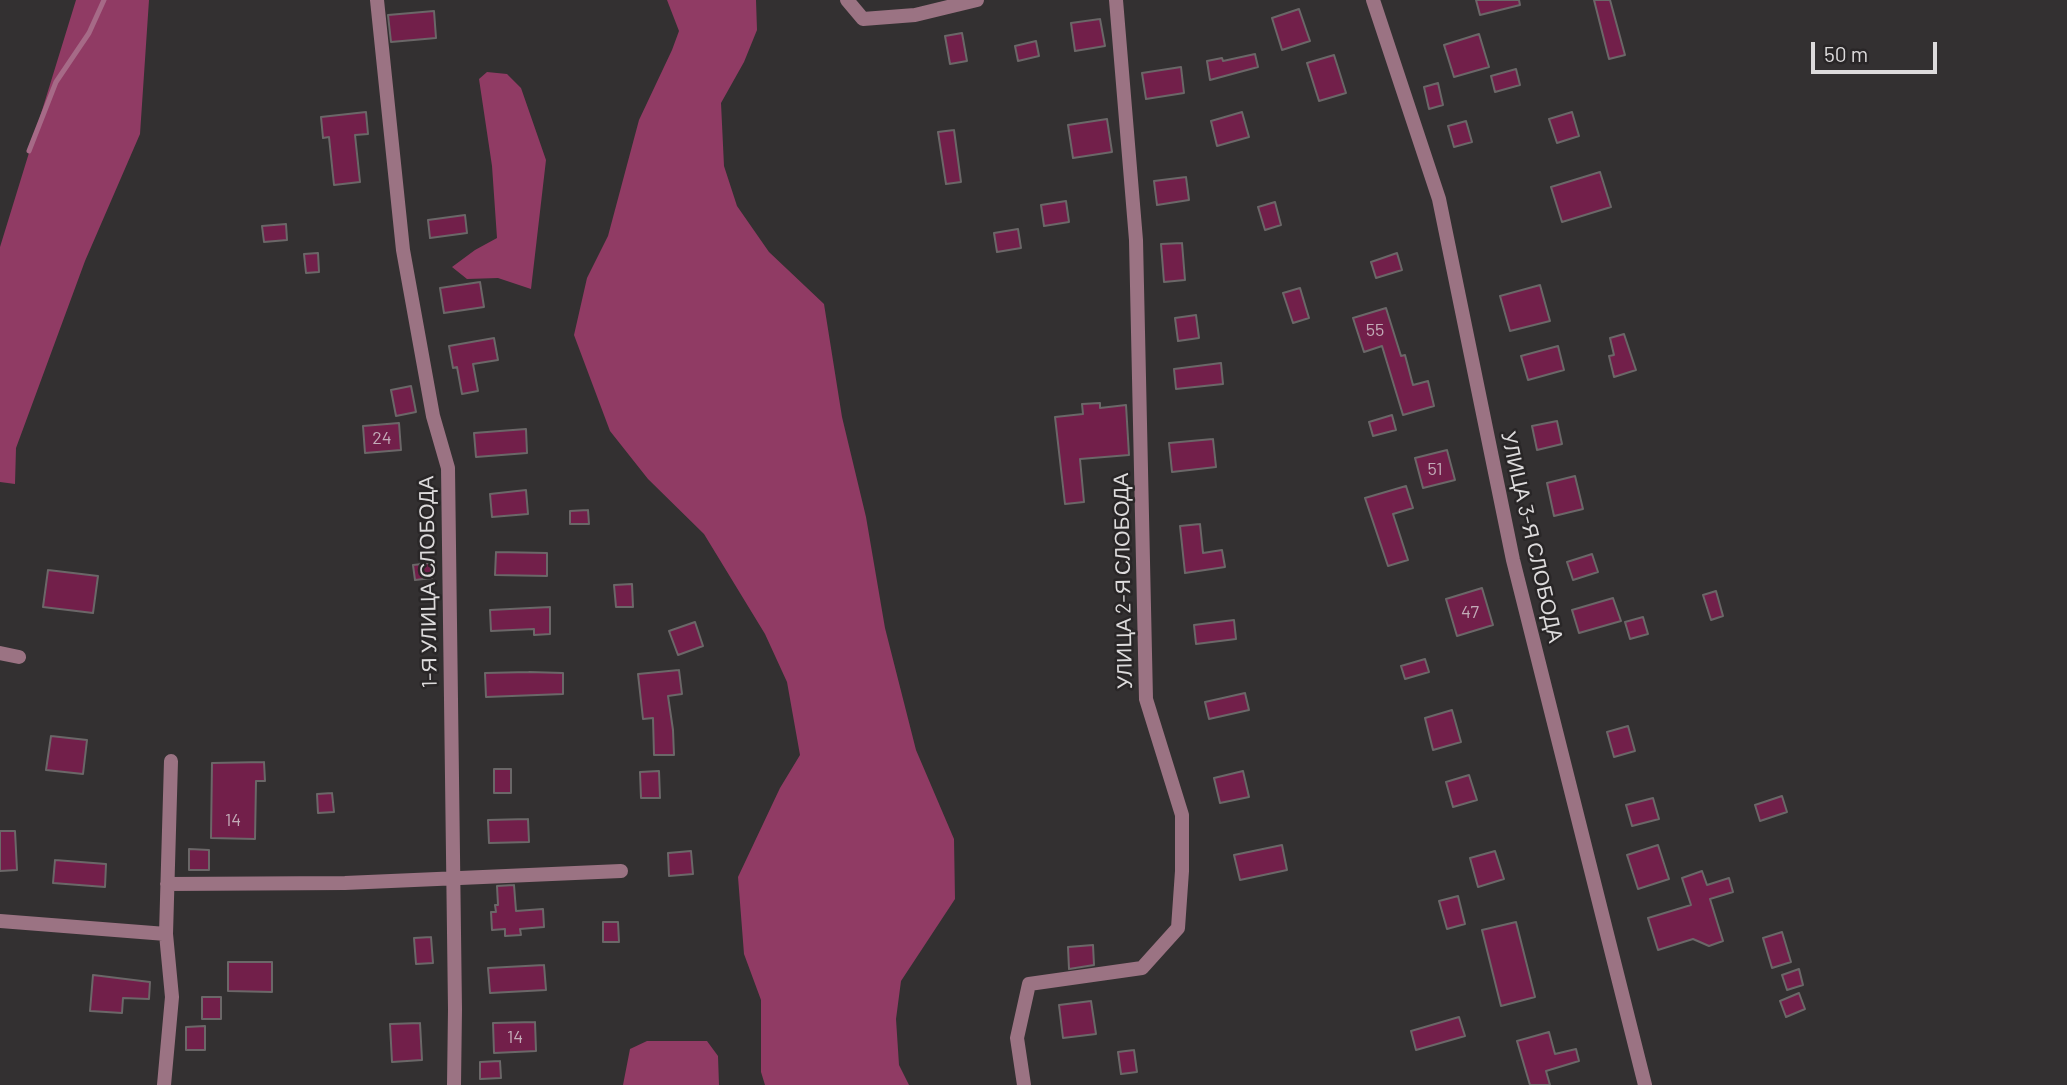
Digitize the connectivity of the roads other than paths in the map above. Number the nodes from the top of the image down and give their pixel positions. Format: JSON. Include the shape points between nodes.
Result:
{"nodes":[{"id":1,"x":377,"y":0,"type":"edge"},
{"id":2,"x":847,"y":0,"type":"edge"},
{"id":3,"x":978,"y":0,"type":"edge"},
{"id":4,"x":1116,"y":0,"type":"edge"},
{"id":5,"x":1373,"y":0,"type":"edge"},
{"id":6,"x":0,"y":653,"type":"edge"},
{"id":7,"x":19,"y":657,"type":"dead end"},
{"id":8,"x":171,"y":761,"type":"dead end"},
{"id":9,"x":621,"y":871,"type":"dead end"},
{"id":10,"x":453,"y":878,"type":"junction"},
{"id":11,"x":167,"y":884,"type":"junction"},
{"id":12,"x":0,"y":920,"type":"edge"},
{"id":13,"x":166,"y":934,"type":"junction"},
{"id":14,"x":164,"y":1085,"type":"edge"},
{"id":15,"x":454,"y":1085,"type":"edge"},
{"id":16,"x":1024,"y":1085,"type":"edge"},
{"id":17,"x":1645,"y":1085,"type":"edge"}],
"edges":[{"from":1,"to":10,"type":"street","name":"1-Я УЛИЦА СЛОБОДА","via":[[403,250],[433,416],[448,467]]},
{"from":2,"to":3,"type":"street","via":[[863,19],[915,15]]},
{"from":4,"to":16,"type":"street","name":"УЛИЦА 2-Я СЛОБОДА","via":[[1136,240],[1146,699],[1182,815],[1178,928],[1142,968],[1029,984],[1017,1038]]},
{"from":5,"to":17,"type":"street","name":"УЛИЦА 3-Я СЛОБОДА","via":[[1439,199],[1513,560]]},
{"from":6,"to":7,"type":"street"},
{"from":8,"to":11,"type":"street"},
{"from":9,"to":10,"type":"street"},
{"from":10,"to":11,"type":"street"},
{"from":10,"to":15,"type":"street","name":"1-Я УЛИЦА СЛОБОДА"},
{"from":11,"to":13,"type":"street"},
{"from":12,"to":13,"type":"street"},
{"from":13,"to":14,"type":"street","via":[[172,996]]}]}
